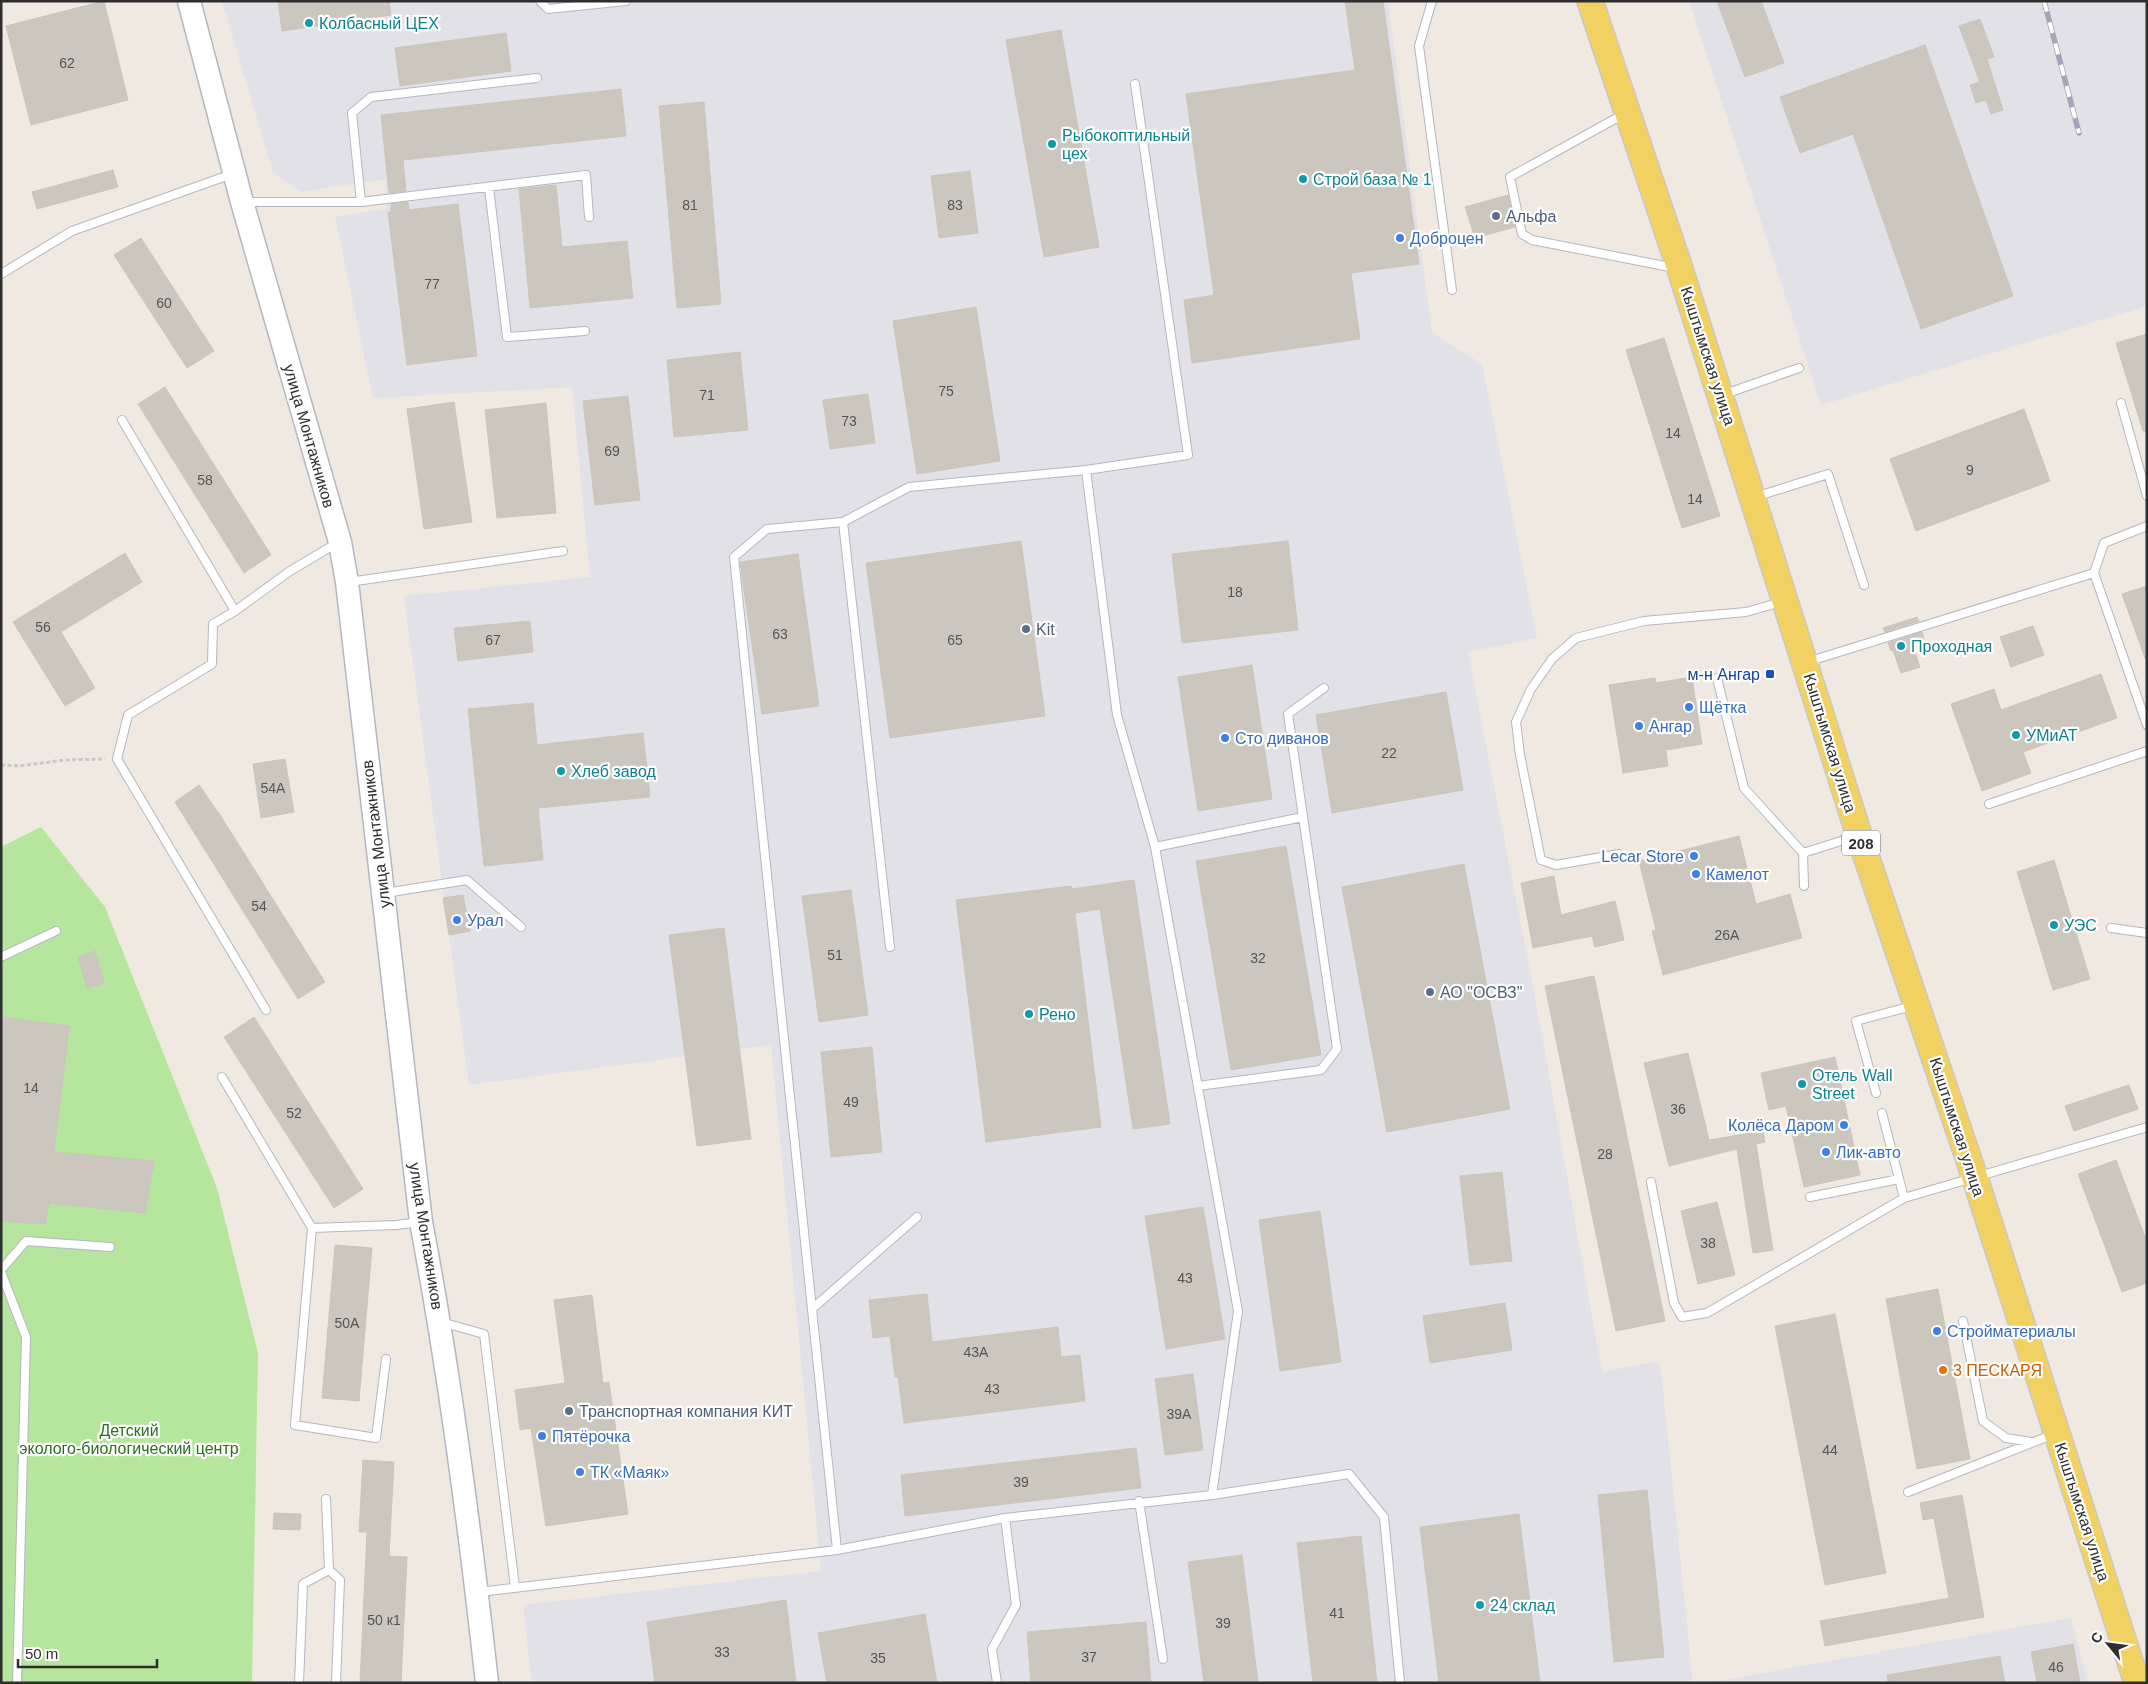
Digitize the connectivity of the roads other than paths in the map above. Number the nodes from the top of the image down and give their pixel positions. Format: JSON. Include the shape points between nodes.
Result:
{"nodes":[{"id":1,"x":190,"y":1,"type":"edge"},
{"id":2,"x":540,"y":1,"type":"edge"},
{"id":3,"x":626,"y":1,"type":"edge"},
{"id":4,"x":1432,"y":1,"type":"edge"},
{"id":5,"x":1590,"y":1,"type":"edge"},
{"id":6,"x":537,"y":78,"type":"dead end"},
{"id":7,"x":1135,"y":84,"type":"dead end"},
{"id":8,"x":1628,"y":111,"type":"junction"},
{"id":9,"x":235,"y":173,"type":"junction"},
{"id":10,"x":489,"y":188,"type":"junction"},
{"id":11,"x":242,"y":202,"type":"junction"},
{"id":12,"x":361,"y":202,"type":"junction"},
{"id":13,"x":589,"y":217,"type":"dead end"},
{"id":14,"x":1680,"y":269,"type":"junction"},
{"id":15,"x":1,"y":274,"type":"edge"},
{"id":16,"x":1452,"y":290,"type":"dead end"},
{"id":17,"x":585,"y":331,"type":"dead end"},
{"id":18,"x":1799,"y":368,"type":"dead end"},
{"id":19,"x":1720,"y":396,"type":"junction"},
{"id":20,"x":2121,"y":403,"type":"dead end"},
{"id":21,"x":122,"y":420,"type":"dead end"},
{"id":22,"x":1086,"y":470,"type":"junction"},
{"id":23,"x":2147,"y":496,"type":"edge"},
{"id":24,"x":1753,"y":498,"type":"junction"},
{"id":25,"x":842,"y":522,"type":"junction"},
{"id":26,"x":2147,"y":526,"type":"edge"},
{"id":27,"x":340,"y":542,"type":"junction"},
{"id":28,"x":563,"y":552,"type":"dead end"},
{"id":29,"x":2094,"y":573,"type":"junction"},
{"id":30,"x":347,"y":582,"type":"junction"},
{"id":31,"x":1864,"y":585,"type":"dead end"},
{"id":32,"x":1786,"y":601,"type":"junction"},
{"id":33,"x":235,"y":612,"type":"junction"},
{"id":34,"x":1805,"y":663,"type":"junction"},
{"id":35,"x":1717,"y":678,"type":"dead end"},
{"id":36,"x":1324,"y":688,"type":"dead end"},
{"id":37,"x":2147,"y":725,"type":"edge"},
{"id":38,"x":2147,"y":752,"type":"edge"},
{"id":39,"x":1989,"y":804,"type":"dead end"},
{"id":40,"x":1303,"y":817,"type":"junction"},
{"id":41,"x":1859,"y":835,"type":"junction"},
{"id":42,"x":1155,"y":847,"type":"junction"},
{"id":43,"x":1804,"y":853,"type":"junction"},
{"id":44,"x":1619,"y":854,"type":"dead end"},
{"id":45,"x":1804,"y":886,"type":"dead end"},
{"id":46,"x":383,"y":893,"type":"junction"},
{"id":47,"x":521,"y":927,"type":"dead end"},
{"id":48,"x":2111,"y":928,"type":"dead end"},
{"id":49,"x":56,"y":931,"type":"dead end"},
{"id":50,"x":2147,"y":932,"type":"edge"},
{"id":51,"x":890,"y":947,"type":"dead end"},
{"id":52,"x":1,"y":957,"type":"edge"},
{"id":53,"x":1916,"y":1005,"type":"junction"},
{"id":54,"x":266,"y":1010,"type":"dead end"},
{"id":55,"x":222,"y":1077,"type":"dead end"},
{"id":56,"x":1198,"y":1086,"type":"junction"},
{"id":57,"x":1876,"y":1093,"type":"dead end"},
{"id":58,"x":1882,"y":1113,"type":"dead end"},
{"id":59,"x":2147,"y":1127,"type":"edge"},
{"id":60,"x":1975,"y":1178,"type":"junction"},
{"id":61,"x":1899,"y":1179,"type":"junction"},
{"id":62,"x":1651,"y":1182,"type":"dead end"},
{"id":63,"x":1810,"y":1198,"type":"dead end"},
{"id":64,"x":1904,"y":1198,"type":"junction"},
{"id":65,"x":917,"y":1216,"type":"dead end"},
{"id":66,"x":421,"y":1222,"type":"junction"},
{"id":67,"x":312,"y":1228,"type":"junction"},
{"id":68,"x":110,"y":1247,"type":"dead end"},
{"id":69,"x":1,"y":1271,"type":"edge"},
{"id":70,"x":812,"y":1309,"type":"junction"},
{"id":71,"x":1963,"y":1321,"type":"dead end"},
{"id":72,"x":440,"y":1322,"type":"junction"},
{"id":73,"x":386,"y":1359,"type":"dead end"},
{"id":74,"x":2056,"y":1433,"type":"junction"},
{"id":75,"x":2033,"y":1442,"type":"junction"},
{"id":76,"x":1908,"y":1492,"type":"dead end"},
{"id":77,"x":1212,"y":1495,"type":"junction"},
{"id":78,"x":326,"y":1499,"type":"dead end"},
{"id":79,"x":1139,"y":1501,"type":"junction"},
{"id":80,"x":1005,"y":1518,"type":"junction"},
{"id":81,"x":837,"y":1550,"type":"junction"},
{"id":82,"x":329,"y":1570,"type":"junction"},
{"id":83,"x":515,"y":1587,"type":"junction"},
{"id":84,"x":477,"y":1592,"type":"junction"},
{"id":85,"x":1163,"y":1659,"type":"dead end"},
{"id":86,"x":16,"y":1683,"type":"edge"},
{"id":87,"x":299,"y":1683,"type":"edge"},
{"id":88,"x":336,"y":1683,"type":"edge"},
{"id":89,"x":487,"y":1683,"type":"edge"},
{"id":90,"x":997,"y":1683,"type":"edge"},
{"id":91,"x":1400,"y":1683,"type":"edge"},
{"id":92,"x":2137,"y":1683,"type":"edge"}],
"edges":[{"from":1,"to":9,"type":"street","name":"улица Монтажников"},
{"from":2,"to":3,"type":"lane","via":[[548,8]]},
{"from":4,"to":16,"type":"lane","via":[[1419,46]]},
{"from":5,"to":8,"type":"main road","name":"Кыштымская улица","number":"208"},
{"from":6,"to":12,"type":"lane","via":[[371,96],[352,113]]},
{"from":7,"to":22,"type":"lane","via":[[1188,455]]},
{"from":8,"to":14,"type":"main road","name":"Кыштымская улица","number":"208"},
{"from":8,"to":14,"type":"lane","via":[[1510,177],[1522,234],[1532,240]]},
{"from":9,"to":11,"type":"street","name":"улица Монтажников"},
{"from":9,"to":15,"type":"lane","via":[[72,231]]},
{"from":10,"to":12,"type":"lane"},
{"from":10,"to":13,"type":"lane","via":[[586,175]]},
{"from":10,"to":17,"type":"lane","via":[[507,337]]},
{"from":11,"to":12,"type":"lane"},
{"from":11,"to":27,"type":"street","name":"улица Монтажников"},
{"from":14,"to":19,"type":"main road","name":"Кыштымская улица","number":"208"},
{"from":18,"to":19,"type":"lane"},
{"from":19,"to":24,"type":"main road","name":"Кыштымская улица","number":"208"},
{"from":20,"to":23,"type":"lane"},
{"from":21,"to":33,"type":"lane"},
{"from":22,"to":25,"type":"lane","via":[[909,487]]},
{"from":22,"to":42,"type":"lane","via":[[1117,715]]},
{"from":24,"to":31,"type":"lane","via":[[1828,474]]},
{"from":24,"to":32,"type":"main road","name":"Кыштымская улица","number":"208"},
{"from":25,"to":51,"type":"lane"},
{"from":25,"to":70,"type":"lane","via":[[767,529],[734,557]]},
{"from":26,"to":29,"type":"lane","via":[[2104,543]]},
{"from":27,"to":30,"type":"street","name":"улица Монтажников"},
{"from":27,"to":33,"type":"lane","via":[[290,571]]},
{"from":28,"to":30,"type":"lane"},
{"from":29,"to":34,"type":"lane"},
{"from":29,"to":37,"type":"lane"},
{"from":30,"to":46,"type":"street","name":"улица Монтажников"},
{"from":32,"to":34,"type":"main road","name":"Кыштымская улица","number":"208"},
{"from":32,"to":44,"type":"lane","via":[[1746,612],[1644,621],[1576,638],[1552,659],[1531,689],[1516,722],[1541,860],[1556,866]]},
{"from":33,"to":54,"type":"lane","via":[[213,624],[212,664],[128,715],[117,759]]},
{"from":34,"to":41,"type":"main road","name":"Кыштымская улица","number":"208"},
{"from":35,"to":43,"type":"lane","via":[[1744,788]]},
{"from":36,"to":40,"type":"lane","via":[[1288,714]]},
{"from":38,"to":39,"type":"lane"},
{"from":40,"to":42,"type":"lane"},
{"from":40,"to":56,"type":"lane","via":[[1337,1049],[1322,1070]]},
{"from":41,"to":43,"type":"lane"},
{"from":41,"to":53,"type":"main road","name":"Кыштымская улица","number":"208"},
{"from":42,"to":56,"type":"lane"},
{"from":43,"to":45,"type":"lane"},
{"from":46,"to":47,"type":"lane","via":[[467,880]]},
{"from":46,"to":66,"type":"street","name":"улица Монтажников"},
{"from":48,"to":50,"type":"lane"},
{"from":49,"to":52,"type":"lane"},
{"from":53,"to":57,"type":"lane","via":[[1856,1021]]},
{"from":53,"to":60,"type":"main road","name":"Кыштымская улица","number":"208"},
{"from":55,"to":67,"type":"lane"},
{"from":56,"to":77,"type":"lane","via":[[1238,1311]]},
{"from":58,"to":61,"type":"lane"},
{"from":59,"to":60,"type":"lane"},
{"from":60,"to":64,"type":"lane"},
{"from":60,"to":74,"type":"main road","name":"Кыштымская улица","number":"208"},
{"from":61,"to":63,"type":"lane"},
{"from":61,"to":64,"type":"lane"},
{"from":62,"to":64,"type":"lane","via":[[1674,1303],[1682,1317],[1707,1313]]},
{"from":65,"to":70,"type":"lane"},
{"from":66,"to":67,"type":"lane"},
{"from":66,"to":72,"type":"street","name":"улица Монтажников"},
{"from":67,"to":73,"type":"lane","via":[[295,1425],[376,1438]]},
{"from":68,"to":69,"type":"lane","via":[[26,1241]]},
{"from":69,"to":86,"type":"lane","via":[[26,1337]]},
{"from":70,"to":81,"type":"lane"},
{"from":71,"to":75,"type":"lane","via":[[1983,1421],[2006,1438]]},
{"from":72,"to":83,"type":"lane","via":[[484,1334]]},
{"from":72,"to":84,"type":"street","name":"улица Монтажников"},
{"from":74,"to":75,"type":"lane"},
{"from":74,"to":92,"type":"main road","name":"Кыштымская улица","number":"208"},
{"from":75,"to":76,"type":"lane"},
{"from":77,"to":79,"type":"lane"},
{"from":77,"to":91,"type":"lane","via":[[1349,1474],[1384,1516]]},
{"from":78,"to":82,"type":"lane"},
{"from":79,"to":80,"type":"lane"},
{"from":79,"to":85,"type":"lane"},
{"from":80,"to":81,"type":"lane"},
{"from":80,"to":90,"type":"lane","via":[[1016,1605],[992,1649]]},
{"from":81,"to":83,"type":"lane"},
{"from":82,"to":87,"type":"lane","via":[[303,1584]]},
{"from":82,"to":88,"type":"lane","via":[[340,1580]]},
{"from":83,"to":84,"type":"lane"},
{"from":84,"to":89,"type":"street","name":"улица Монтажников"}]}
